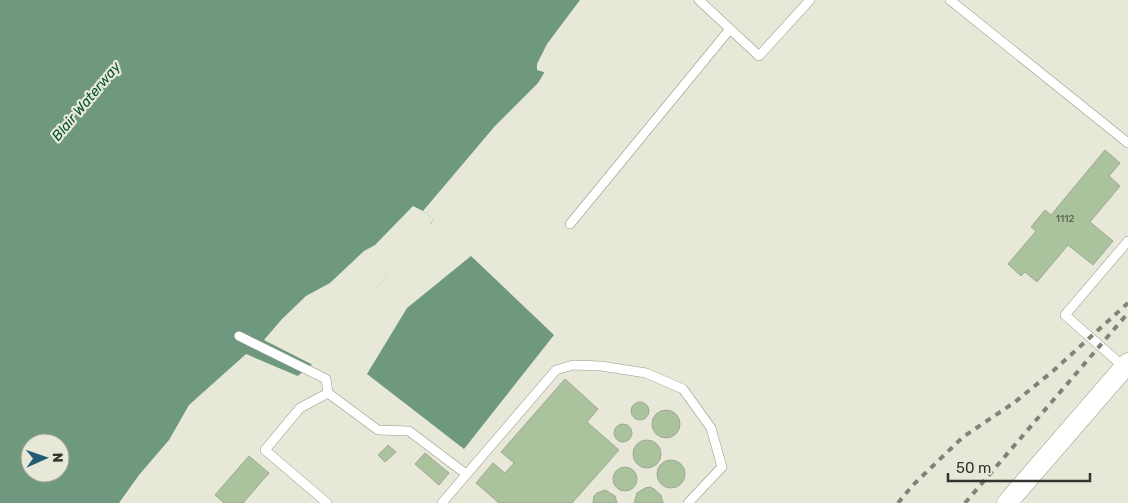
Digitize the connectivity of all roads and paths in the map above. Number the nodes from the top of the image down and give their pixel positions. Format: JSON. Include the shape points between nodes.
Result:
{"nodes":[{"id":1,"x":699,"y":0,"type":"edge"},
{"id":2,"x":810,"y":0,"type":"edge"},
{"id":3,"x":950,"y":0,"type":"edge"},
{"id":4,"x":730,"y":29,"type":"junction"},
{"id":5,"x":1128,"y":143,"type":"edge"},
{"id":6,"x":570,"y":224,"type":"dead end"},
{"id":7,"x":1128,"y":241,"type":"edge"},
{"id":8,"x":239,"y":336,"type":"dead end"},
{"id":9,"x":1126,"y":365,"type":"edge"},
{"id":10,"x":328,"y":393,"type":"junction"},
{"id":11,"x":466,"y":474,"type":"junction"},
{"id":12,"x":327,"y":503,"type":"edge"},
{"id":13,"x":442,"y":503,"type":"edge"},
{"id":14,"x":688,"y":503,"type":"edge"},
{"id":15,"x":1007,"y":503,"type":"edge"}],
"edges":[{"from":1,"to":4,"type":"lane"},
{"from":2,"to":4,"type":"lane","via":[[759,56]]},
{"from":3,"to":5,"type":"lane"},
{"from":4,"to":6,"type":"lane"},
{"from":7,"to":9,"type":"lane","via":[[1065,315]]},
{"from":8,"to":10,"type":"lane","via":[[326,379]]},
{"from":9,"to":15,"type":"street"},
{"from":10,"to":11,"type":"lane","via":[[378,430],[409,431]]},
{"from":10,"to":12,"type":"lane","via":[[300,408],[265,450]]},
{"from":11,"to":13,"type":"lane"},
{"from":11,"to":14,"type":"lane","via":[[556,370],[573,365],[601,366],[646,373],[682,389],[711,428],[722,467]]}]}
